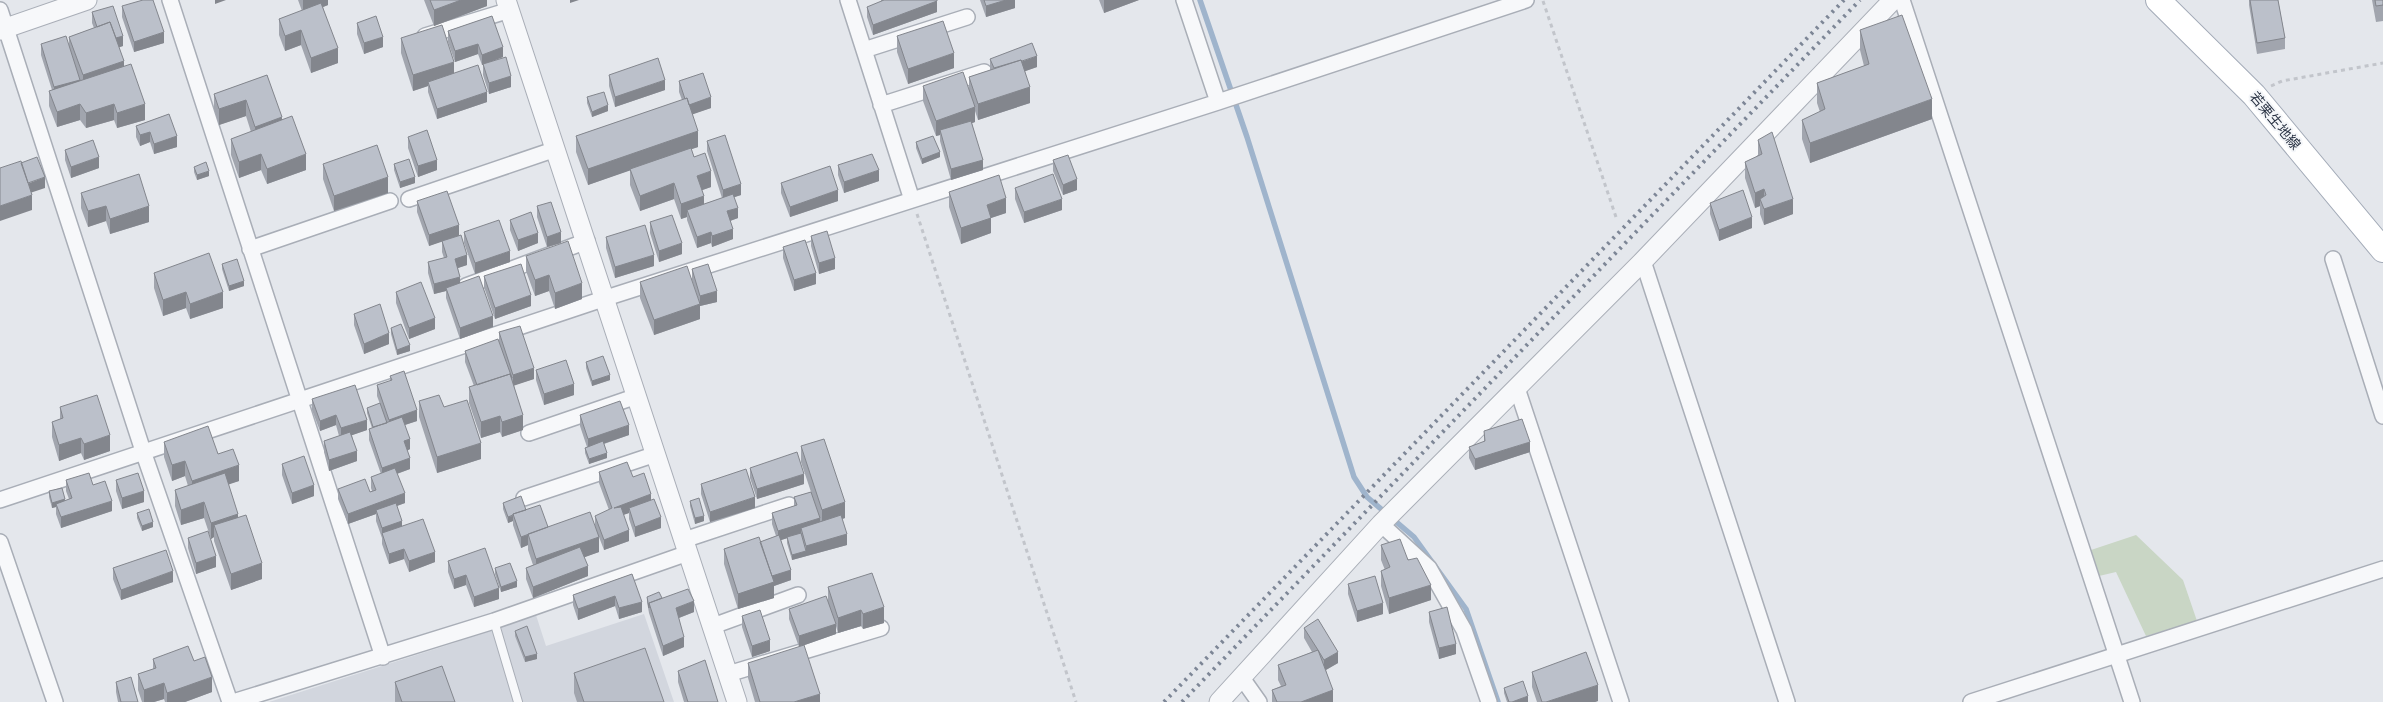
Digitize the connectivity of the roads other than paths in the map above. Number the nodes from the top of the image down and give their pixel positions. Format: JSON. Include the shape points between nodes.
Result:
{"nodes":[{"id":1,"x":86,"y":0,"type":"edge"},
{"id":2,"x":170,"y":0,"type":"edge"},
{"id":3,"x":1184,"y":0,"type":"edge"},
{"id":4,"x":1526,"y":0,"type":"edge"},
{"id":5,"x":1893,"y":0,"type":"edge"},
{"id":6,"x":1902,"y":0,"type":"edge"},
{"id":7,"x":2158,"y":0,"type":"edge"},
{"id":8,"x":851,"y":1,"type":"edge"},
{"id":9,"x":508,"y":5,"type":"edge"},
{"id":10,"x":967,"y":17,"type":"dead end"},
{"id":11,"x":2,"y":23,"type":"edge"},
{"id":12,"x":410,"y":41,"type":"edge"},
{"id":13,"x":864,"y":50,"type":"junction"},
{"id":14,"x":984,"y":72,"type":"edge"},
{"id":15,"x":1218,"y":102,"type":"junction"},
{"id":16,"x":881,"y":104,"type":"junction"},
{"id":17,"x":556,"y":150,"type":"junction"},
{"id":18,"x":409,"y":200,"type":"dead end"},
{"id":19,"x":912,"y":200,"type":"junction"},
{"id":20,"x":390,"y":201,"type":"dead end"},
{"id":21,"x":2375,"y":231,"type":"edge"},
{"id":22,"x":587,"y":241,"type":"junction"},
{"id":23,"x":250,"y":249,"type":"junction"},
{"id":24,"x":2383,"y":250,"type":"edge"},
{"id":25,"x":2333,"y":259,"type":"dead end"},
{"id":26,"x":1643,"y":261,"type":"junction"},
{"id":27,"x":466,"y":286,"type":"edge"},
{"id":28,"x":606,"y":298,"type":"junction"},
{"id":29,"x":1517,"y":388,"type":"junction"},
{"id":30,"x":637,"y":396,"type":"junction"},
{"id":31,"x":299,"y":401,"type":"junction"},
{"id":32,"x":2383,"y":416,"type":"edge"},
{"id":33,"x":529,"y":433,"type":"dead end"},
{"id":34,"x":144,"y":454,"type":"junction"},
{"id":35,"x":656,"y":454,"type":"junction"},
{"id":36,"x":524,"y":498,"type":"edge"},
{"id":37,"x":0,"y":500,"type":"edge"},
{"id":38,"x":790,"y":504,"type":"dead end"},
{"id":39,"x":1381,"y":524,"type":"junction"},
{"id":40,"x":0,"y":542,"type":"edge"},
{"id":41,"x":686,"y":546,"type":"junction"},
{"id":42,"x":2383,"y":569,"type":"edge"},
{"id":43,"x":798,"y":595,"type":"dead end"},
{"id":44,"x":494,"y":621,"type":"junction"},
{"id":45,"x":712,"y":626,"type":"junction"},
{"id":46,"x":881,"y":628,"type":"dead end"},
{"id":47,"x":2116,"y":654,"type":"junction"},
{"id":48,"x":383,"y":656,"type":"junction"},
{"id":49,"x":728,"y":674,"type":"junction"},
{"id":50,"x":1242,"y":678,"type":"junction"},
{"id":51,"x":55,"y":702,"type":"edge"},
{"id":52,"x":232,"y":702,"type":"edge"},
{"id":53,"x":518,"y":702,"type":"edge"},
{"id":54,"x":738,"y":702,"type":"edge"},
{"id":55,"x":1218,"y":702,"type":"edge"},
{"id":56,"x":1259,"y":702,"type":"edge"},
{"id":57,"x":1488,"y":702,"type":"edge"},
{"id":58,"x":1621,"y":702,"type":"edge"},
{"id":59,"x":1787,"y":702,"type":"edge"},
{"id":60,"x":1971,"y":702,"type":"edge"},
{"id":61,"x":2132,"y":702,"type":"edge"}],
"edges":[{"from":1,"to":11,"type":"street"},
{"from":2,"to":23,"type":"street"},
{"from":3,"to":15,"type":"street"},
{"from":4,"to":15,"type":"street"},
{"from":5,"to":26,"type":"street"},
{"from":6,"to":47,"type":"street"},
{"from":7,"to":21,"type":"main road","name":"若栗生地線","via":[[2254,95]]},
{"from":8,"to":13,"type":"street"},
{"from":9,"to":12,"type":"street"},
{"from":9,"to":17,"type":"street"},
{"from":10,"to":13,"type":"street"},
{"from":11,"to":34,"type":"street"},
{"from":13,"to":16,"type":"street"},
{"from":14,"to":16,"type":"street"},
{"from":15,"to":19,"type":"street"},
{"from":16,"to":19,"type":"street"},
{"from":17,"to":18,"type":"street"},
{"from":17,"to":22,"type":"street"},
{"from":19,"to":28,"type":"street"},
{"from":20,"to":23,"type":"street"},
{"from":21,"to":24,"type":"main road","name":"若栗生地線"},
{"from":22,"to":27,"type":"street"},
{"from":22,"to":28,"type":"street"},
{"from":23,"to":31,"type":"street"},
{"from":25,"to":32,"type":"street"},
{"from":26,"to":29,"type":"street"},
{"from":26,"to":59,"type":"street"},
{"from":28,"to":30,"type":"street"},
{"from":28,"to":31,"type":"street"},
{"from":29,"to":39,"type":"street"},
{"from":29,"to":58,"type":"street"},
{"from":30,"to":33,"type":"street"},
{"from":30,"to":35,"type":"street"},
{"from":31,"to":34,"type":"street"},
{"from":31,"to":48,"type":"street"},
{"from":34,"to":37,"type":"street"},
{"from":34,"to":52,"type":"street"},
{"from":35,"to":36,"type":"street"},
{"from":35,"to":41,"type":"street"},
{"from":38,"to":41,"type":"street"},
{"from":39,"to":50,"type":"street"},
{"from":39,"to":57,"type":"street","via":[[1429,568],[1464,630]]},
{"from":40,"to":51,"type":"street"},
{"from":41,"to":44,"type":"street"},
{"from":41,"to":45,"type":"street"},
{"from":42,"to":47,"type":"street"},
{"from":43,"to":45,"type":"street"},
{"from":44,"to":48,"type":"street"},
{"from":44,"to":53,"type":"lane"},
{"from":45,"to":49,"type":"street"},
{"from":46,"to":49,"type":"street"},
{"from":47,"to":60,"type":"street"},
{"from":47,"to":61,"type":"street"},
{"from":48,"to":52,"type":"street"},
{"from":49,"to":54,"type":"street"},
{"from":50,"to":55,"type":"street"},
{"from":50,"to":56,"type":"street"}]}
